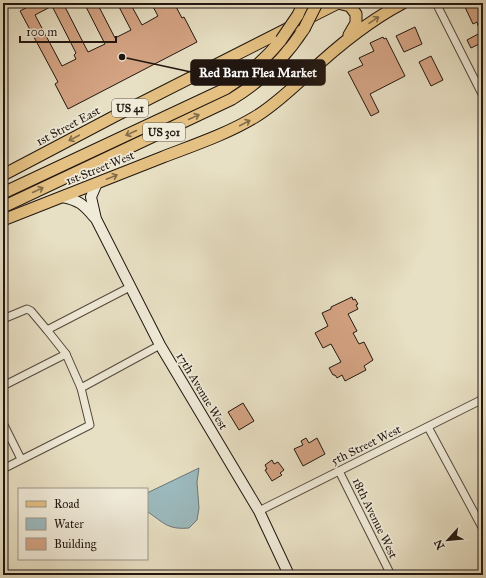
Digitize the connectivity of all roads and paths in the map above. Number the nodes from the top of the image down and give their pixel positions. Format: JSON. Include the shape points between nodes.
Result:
{"nodes":[{"id":1,"x":304,"y":3,"type":"edge"},
{"id":2,"x":338,"y":3,"type":"edge"},
{"id":3,"x":403,"y":3,"type":"edge"},
{"id":4,"x":436,"y":3,"type":"edge"},
{"id":5,"x":317,"y":4,"type":"edge"},
{"id":6,"x":347,"y":39,"type":"junction"},
{"id":7,"x":483,"y":96,"type":"edge"},
{"id":8,"x":3,"y":175,"type":"edge"},
{"id":9,"x":97,"y":183,"type":"junction"},
{"id":10,"x":3,"y":193,"type":"edge"},
{"id":11,"x":62,"y":197,"type":"junction"},
{"id":12,"x":3,"y":207,"type":"edge"},
{"id":13,"x":96,"y":219,"type":"junction"},
{"id":14,"x":3,"y":220,"type":"edge"},
{"id":15,"x":130,"y":287,"type":"junction"},
{"id":16,"x":3,"y":319,"type":"edge"},
{"id":17,"x":47,"y":330,"type":"junction"},
{"id":18,"x":160,"y":345,"type":"junction"},
{"id":19,"x":66,"y":354,"type":"junction"},
{"id":20,"x":3,"y":386,"type":"edge"},
{"id":21,"x":81,"y":388,"type":"junction"},
{"id":22,"x":483,"y":399,"type":"edge"},
{"id":23,"x":3,"y":423,"type":"edge"},
{"id":24,"x":428,"y":427,"type":"junction"},
{"id":25,"x":21,"y":459,"type":"junction"},
{"id":26,"x":3,"y":469,"type":"edge"},
{"id":27,"x":339,"y":471,"type":"junction"},
{"id":28,"x":259,"y":512,"type":"junction"},
{"id":29,"x":483,"y":529,"type":"edge"},
{"id":30,"x":289,"y":575,"type":"edge"},
{"id":31,"x":391,"y":575,"type":"edge"}],
"edges":[{"from":1,"to":10,"type":"main road","name":"1st Street West","number":"US 301","one_way":true,"bridge":true,"via":[[269,54],[225,89]]},
{"from":2,"to":6,"type":"main road","via":[[350,6],[356,14],[356,23]]},
{"from":2,"to":8,"type":"main road","name":"1st Street East","number":"US 41","one_way":true},
{"from":6,"to":3,"type":"main road","name":"1st Street West","one_way":true,"via":[[379,16]]},
{"from":4,"to":7,"type":"street"},
{"from":12,"to":5,"type":"main road","name":"1st Street West","number":"US 301","one_way":true,"bridge":true,"via":[[232,99],[268,72],[285,55]]},
{"from":9,"to":6,"type":"main road","name":"1st Street West","one_way":true,"via":[[250,120],[279,100]]},
{"from":9,"to":11,"type":"main road","name":"1st Street West"},
{"from":9,"to":13,"type":"street","name":"17th Avenue West","via":[[91,197]]},
{"from":11,"to":13,"type":"street","name":"17th Avenue West","via":[[81,203]]},
{"from":11,"to":14,"type":"main road","name":"1st Street West"},
{"from":13,"to":15,"type":"street","name":"17th Avenue West"},
{"from":15,"to":17,"type":"street"},
{"from":15,"to":18,"type":"street","name":"17th Avenue West"},
{"from":16,"to":17,"type":"street","via":[[27,309]]},
{"from":17,"to":19,"type":"street"},
{"from":18,"to":21,"type":"street"},
{"from":18,"to":28,"type":"street","name":"17th Avenue West"},
{"from":19,"to":20,"type":"street"},
{"from":19,"to":21,"type":"street"},
{"from":21,"to":25,"type":"street","via":[[90,425]]},
{"from":22,"to":24,"type":"street","name":"5th Street West"},
{"from":23,"to":25,"type":"street"},
{"from":24,"to":27,"type":"street","name":"5th Street West"},
{"from":24,"to":29,"type":"street"},
{"from":25,"to":26,"type":"street"},
{"from":27,"to":28,"type":"street","name":"5th Street West"},
{"from":27,"to":31,"type":"street","name":"18th Avenue West"},
{"from":28,"to":30,"type":"street","name":"17th Avenue West"}]}
